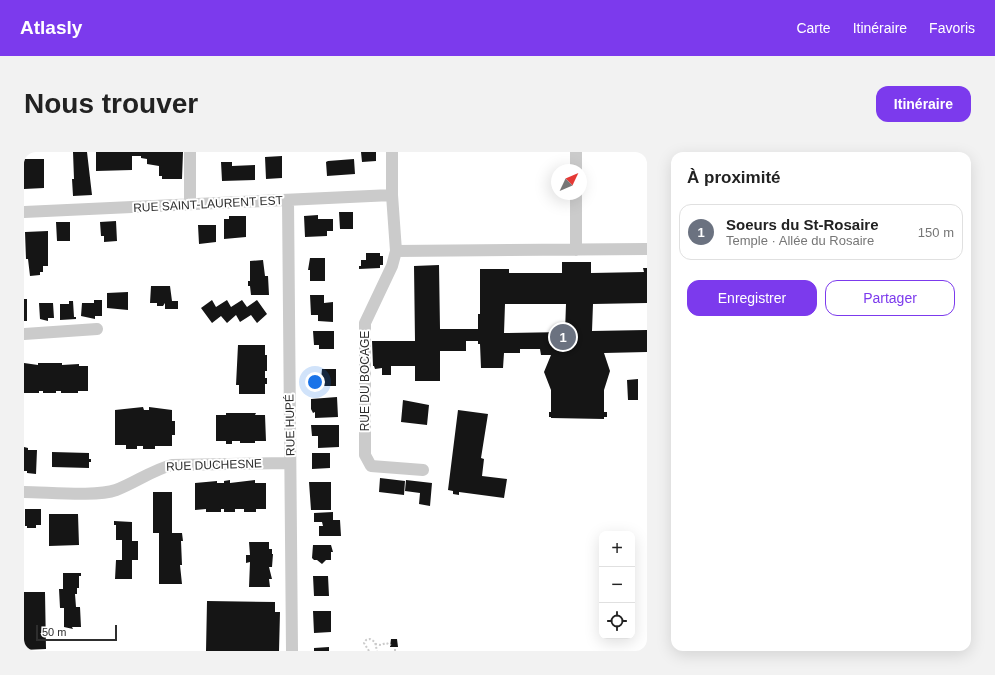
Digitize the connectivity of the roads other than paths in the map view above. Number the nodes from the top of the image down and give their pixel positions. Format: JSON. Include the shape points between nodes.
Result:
{"nodes":[{"id":1,"x":190,"y":152,"type":"edge"},
{"id":2,"x":392,"y":152,"type":"edge"},
{"id":3,"x":576,"y":152,"type":"edge"},
{"id":4,"x":576,"y":164,"type":"edge"},
{"id":5,"x":392,"y":195,"type":"junction"},
{"id":6,"x":288,"y":200,"type":"junction"},
{"id":7,"x":576,"y":200,"type":"edge"},
{"id":8,"x":190,"y":204,"type":"junction"},
{"id":9,"x":24,"y":212,"type":"edge"},
{"id":10,"x":647,"y":249,"type":"edge"},
{"id":11,"x":576,"y":250,"type":"junction"},
{"id":12,"x":396,"y":251,"type":"junction"},
{"id":13,"x":97,"y":329,"type":"dead end"},
{"id":14,"x":24,"y":334,"type":"edge"},
{"id":15,"x":290,"y":463,"type":"junction"},
{"id":16,"x":423,"y":470,"type":"dead end"},
{"id":17,"x":24,"y":492,"type":"edge"},
{"id":18,"x":292,"y":651,"type":"edge"}],
"edges":[{"from":1,"to":8,"type":"street"},
{"from":2,"to":5,"type":"street","name":"RUE DU BOCAGE"},
{"from":3,"to":4,"type":"street"},
{"from":5,"to":6,"type":"street","name":"RUE SAINT-LAURENT EST"},
{"from":5,"to":12,"type":"street","name":"RUE DU BOCAGE"},
{"from":6,"to":8,"type":"street","name":"RUE SAINT-LAURENT EST"},
{"from":6,"to":15,"type":"street","name":"RUE HUPÉ"},
{"from":7,"to":11,"type":"street"},
{"from":8,"to":9,"type":"street","name":"RUE SAINT-LAURENT EST"},
{"from":10,"to":11,"type":"street"},
{"from":11,"to":12,"type":"street"},
{"from":12,"to":16,"type":"street","name":"RUE DU BOCAGE","via":[[392,266],[365,323],[365,455],[371,466]]},
{"from":13,"to":14,"type":"street"},
{"from":15,"to":17,"type":"street","name":"RUE DUCHESNE","via":[[172,465],[115,490],[100,493]]},
{"from":15,"to":18,"type":"street","name":"RUE HUPÉ"}]}
